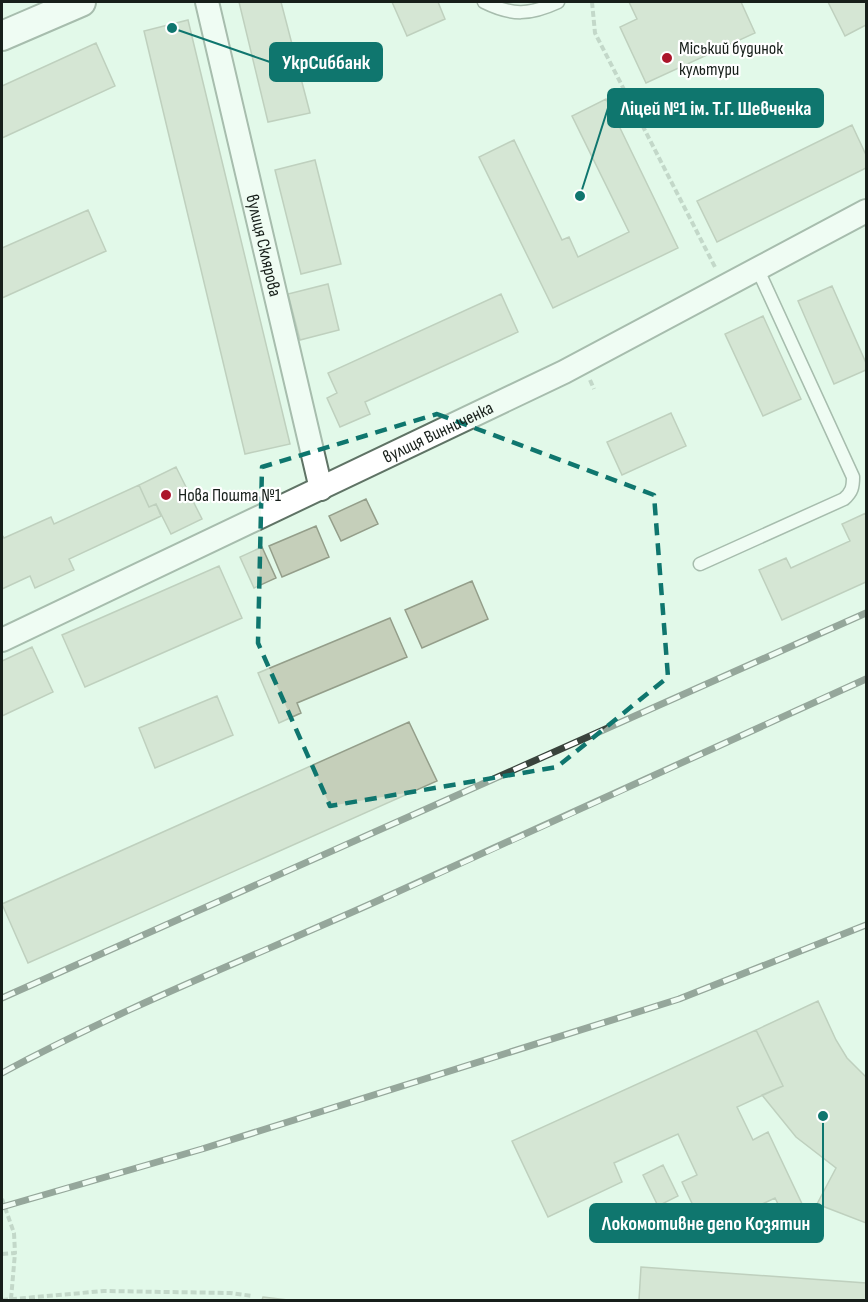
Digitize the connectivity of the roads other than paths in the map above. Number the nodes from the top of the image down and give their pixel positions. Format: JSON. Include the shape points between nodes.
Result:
{"nodes":[{"id":1,"x":81,"y":2,"type":"edge"},
{"id":2,"x":207,"y":2,"type":"edge"},
{"id":3,"x":484,"y":2,"type":"edge"},
{"id":4,"x":558,"y":2,"type":"edge"},
{"id":5,"x":2,"y":36,"type":"edge"},
{"id":6,"x":867,"y":211,"type":"edge"},
{"id":7,"x":758,"y":270,"type":"junction"},
{"id":8,"x":321,"y":489,"type":"junction"},
{"id":9,"x":700,"y":564,"type":"dead end"},
{"id":10,"x":2,"y":640,"type":"edge"}],
"edges":[{"from":1,"to":5,"type":"street"},
{"from":2,"to":8,"type":"street","name":"вулиця Склярова"},
{"from":3,"to":4,"type":"lane","via":[[529,13]]},
{"from":6,"to":7,"type":"street","name":"вулиця Винниченка"},
{"from":7,"to":8,"type":"street","name":"вулиця Винниченка","via":[[564,372]]},
{"from":7,"to":9,"type":"lane","via":[[853,477],[853,486],[844,499]]},
{"from":8,"to":10,"type":"street","name":"вулиця Винниченка"}]}
